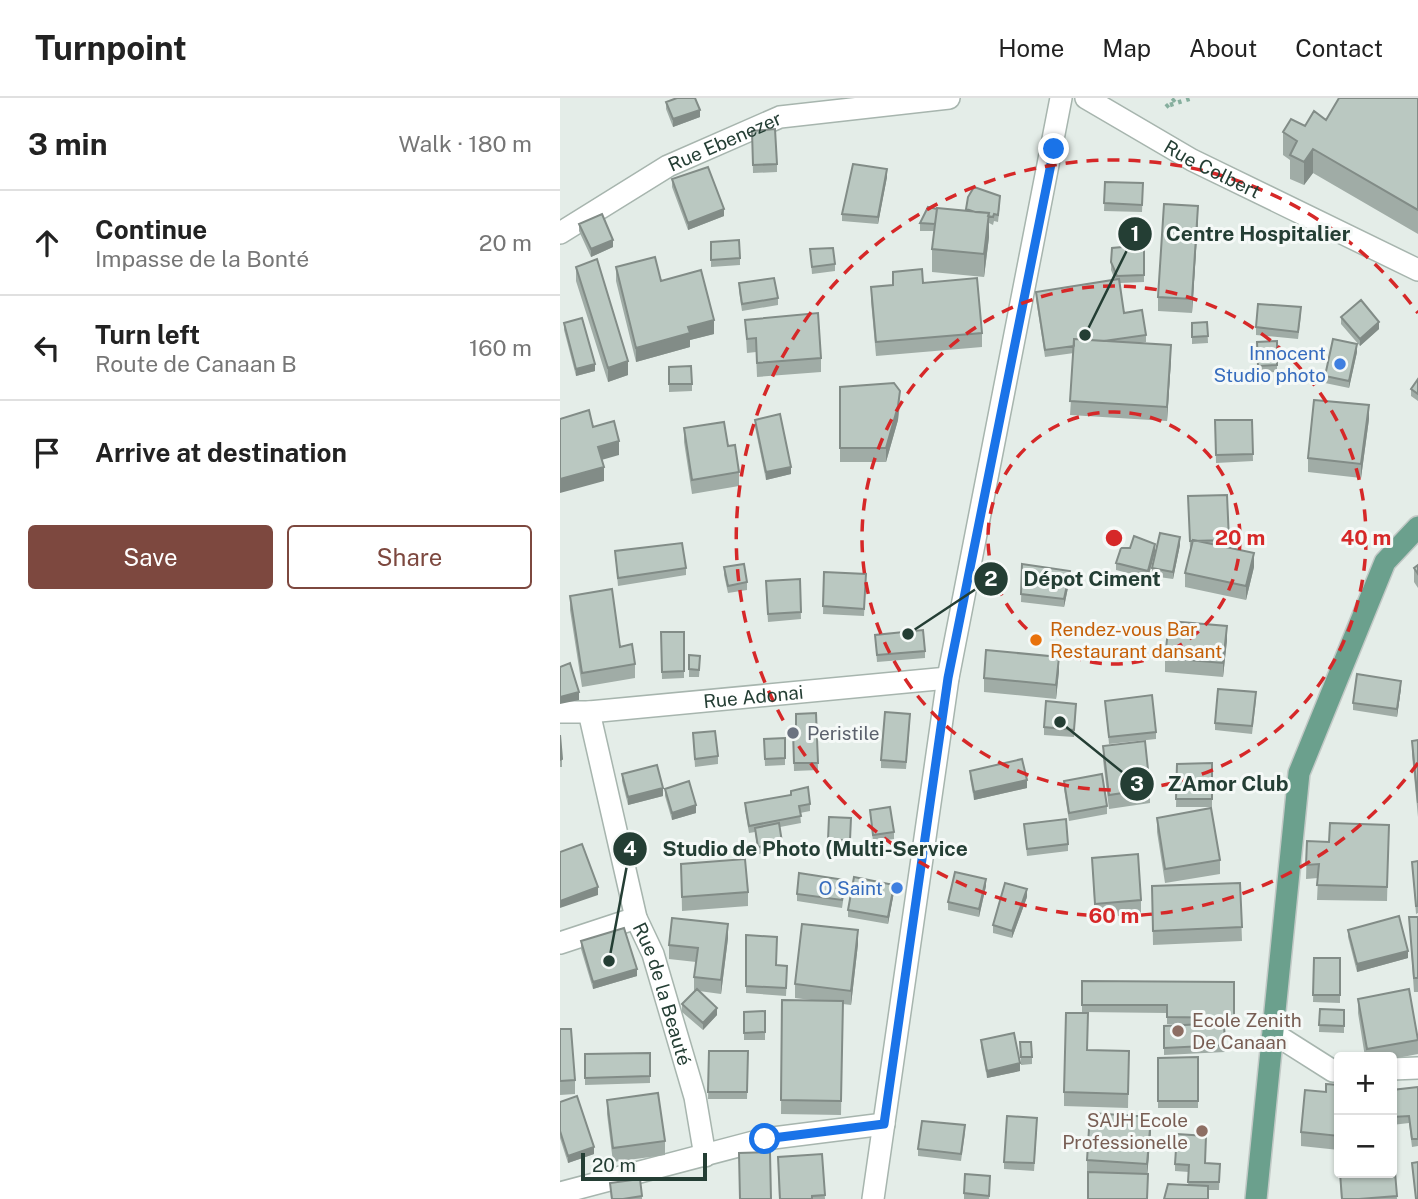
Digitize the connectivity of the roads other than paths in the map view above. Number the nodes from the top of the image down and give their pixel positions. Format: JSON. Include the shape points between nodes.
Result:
{"nodes":[{"id":1,"x":949,"y":98,"type":"edge"},
{"id":2,"x":1061,"y":98,"type":"edge"},
{"id":3,"x":1086,"y":98,"type":"edge"},
{"id":4,"x":560,"y":233,"type":"edge"},
{"id":5,"x":1418,"y":270,"type":"edge"},
{"id":6,"x":1418,"y":527,"type":"edge"},
{"id":7,"x":948,"y":678,"type":"junction"},
{"id":8,"x":560,"y":712,"type":"edge"},
{"id":9,"x":589,"y":712,"type":"junction"},
{"id":10,"x":636,"y":918,"type":"junction"},
{"id":11,"x":560,"y":943,"type":"edge"},
{"id":12,"x":1273,"y":1033,"type":"junction"},
{"id":13,"x":1418,"y":1068,"type":"edge"},
{"id":14,"x":1397,"y":1069,"type":"edge"},
{"id":15,"x":1334,"y":1071,"type":"edge"},
{"id":16,"x":884,"y":1124,"type":"junction"},
{"id":17,"x":705,"y":1156,"type":"junction"},
{"id":18,"x":560,"y":1193,"type":"edge"},
{"id":19,"x":873,"y":1199,"type":"edge"},
{"id":20,"x":1256,"y":1199,"type":"edge"}],
"edges":[{"from":1,"to":4,"type":"street","name":"Rue Ebenezer","via":[[780,117],[668,166]]},
{"from":2,"to":7,"type":"street"},
{"from":3,"to":5,"type":"street","name":"Rue Colbert","via":[[1192,160]]},
{"from":6,"to":12,"type":"main road","via":[[1385,562],[1299,773]]},
{"from":7,"to":9,"type":"street","name":"Rue Adonai"},
{"from":7,"to":16,"type":"street"},
{"from":8,"to":9,"type":"street","name":"Rue Adonai"},
{"from":9,"to":10,"type":"street","name":"Rue de la Beauté"},
{"from":10,"to":11,"type":"street"},
{"from":10,"to":17,"type":"street","name":"Rue de la Beauté","via":[[653,954],[695,1097]]},
{"from":12,"to":15,"type":"street"},
{"from":12,"to":20,"type":"main road"},
{"from":13,"to":14,"type":"street"},
{"from":16,"to":17,"type":"street","via":[[765,1139]]},
{"from":16,"to":19,"type":"street"},
{"from":17,"to":18,"type":"street"}]}
